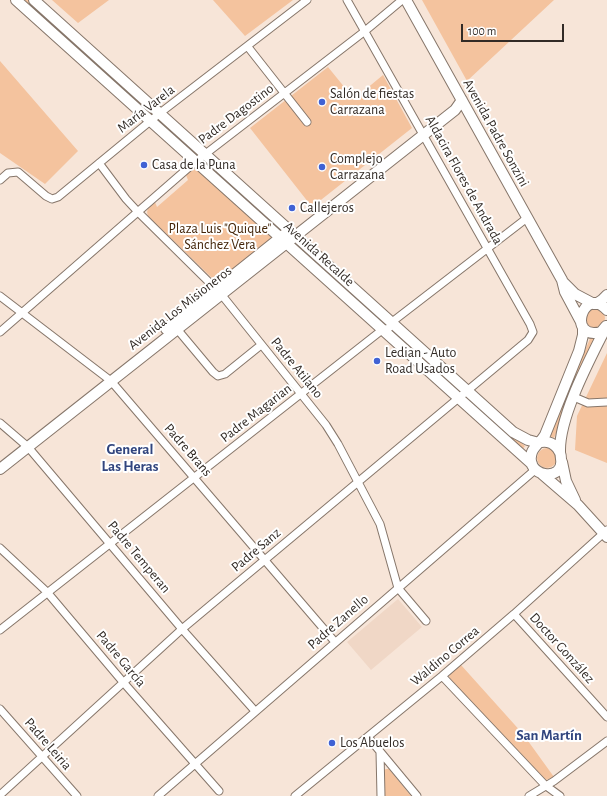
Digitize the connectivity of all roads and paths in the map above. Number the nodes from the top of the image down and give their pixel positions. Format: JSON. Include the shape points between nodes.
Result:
{"nodes":[{"id":1,"x":16,"y":0,"type":"edge"},
{"id":2,"x":34,"y":0,"type":"edge"},
{"id":3,"x":307,"y":0,"type":"edge"},
{"id":4,"x":347,"y":0,"type":"edge"},
{"id":5,"x":402,"y":0,"type":"edge"},
{"id":6,"x":406,"y":0,"type":"edge"},
{"id":7,"x":364,"y":31,"type":"junction"},
{"id":8,"x":248,"y":47,"type":"junction"},
{"id":9,"x":284,"y":93,"type":"junction"},
{"id":10,"x":462,"y":100,"type":"junction"},
{"id":11,"x":160,"y":113,"type":"junction"},
{"id":12,"x":150,"y":121,"type":"junction"},
{"id":13,"x":307,"y":122,"type":"dead end"},
{"id":14,"x":422,"y":132,"type":"junction"},
{"id":15,"x":205,"y":154,"type":"junction"},
{"id":16,"x":196,"y":162,"type":"junction"},
{"id":17,"x":99,"y":163,"type":"junction"},
{"id":18,"x":0,"y":180,"type":"edge"},
{"id":19,"x":138,"y":212,"type":"junction"},
{"id":20,"x":527,"y":218,"type":"junction"},
{"id":21,"x":292,"y":233,"type":"junction"},
{"id":22,"x":283,"y":240,"type":"junction"},
{"id":23,"x":487,"y":248,"type":"junction"},
{"id":24,"x":562,"y":280,"type":"junction"},
{"id":25,"x":219,"y":291,"type":"junction"},
{"id":26,"x":607,"y":295,"type":"edge"},
{"id":27,"x":0,"y":296,"type":"edge"},
{"id":28,"x":594,"y":304,"type":"junction"},
{"id":29,"x":607,"y":310,"type":"edge"},
{"id":30,"x":23,"y":312,"type":"junction"},
{"id":31,"x":392,"y":322,"type":"junction"},
{"id":32,"x":582,"y":325,"type":"junction"},
{"id":33,"x":606,"y":327,"type":"edge"},
{"id":34,"x":177,"y":329,"type":"junction"},
{"id":35,"x":382,"y":330,"type":"junction"},
{"id":36,"x":0,"y":332,"type":"edge"},
{"id":37,"x":533,"y":332,"type":"joint"},
{"id":38,"x":261,"y":345,"type":"junction"},
{"id":39,"x":109,"y":378,"type":"junction"},
{"id":40,"x":468,"y":391,"type":"junction"},
{"id":41,"x":301,"y":394,"type":"junction"},
{"id":42,"x":574,"y":397,"type":"junction"},
{"id":43,"x":458,"y":399,"type":"junction"},
{"id":44,"x":607,"y":402,"type":"edge"},
{"id":45,"x":0,"y":423,"type":"edge"},
{"id":46,"x":540,"y":442,"type":"junction"},
{"id":47,"x":26,"y":444,"type":"junction"},
{"id":48,"x":561,"y":457,"type":"junction"},
{"id":49,"x":0,"y":460,"type":"edge"},
{"id":50,"x":0,"y":469,"type":"edge"},
{"id":51,"x":537,"y":469,"type":"junction"},
{"id":52,"x":194,"y":477,"type":"junction"},
{"id":53,"x":359,"y":482,"type":"junction"},
{"id":54,"x":578,"y":505,"type":"junction"},
{"id":55,"x":606,"y":533,"type":"edge"},
{"id":56,"x":110,"y":543,"type":"junction"},
{"id":57,"x":0,"y":548,"type":"edge"},
{"id":58,"x":264,"y":560,"type":"junction"},
{"id":59,"x":398,"y":588,"type":"junction"},
{"id":60,"x":47,"y":592,"type":"junction"},
{"id":61,"x":514,"y":614,"type":"junction"},
{"id":62,"x":426,"y":621,"type":"dead end"},
{"id":63,"x":182,"y":629,"type":"junction"},
{"id":64,"x":0,"y":630,"type":"edge"},
{"id":65,"x":335,"y":642,"type":"junction"},
{"id":66,"x":442,"y":676,"type":"junction"},
{"id":67,"x":123,"y":682,"type":"junction"},
{"id":68,"x":0,"y":709,"type":"edge"},
{"id":69,"x":255,"y":711,"type":"junction"},
{"id":70,"x":607,"y":717,"type":"edge"},
{"id":71,"x":368,"y":737,"type":"junction"},
{"id":72,"x":607,"y":741,"type":"edge"},
{"id":73,"x":380,"y":752,"type":"junction"},
{"id":74,"x":42,"y":758,"type":"junction"},
{"id":75,"x":195,"y":763,"type":"junction"},
{"id":76,"x":545,"y":785,"type":"junction"},
{"id":77,"x":219,"y":791,"type":"dead end"},
{"id":78,"x":0,"y":795,"type":"edge"},
{"id":79,"x":77,"y":796,"type":"edge"},
{"id":80,"x":158,"y":796,"type":"edge"},
{"id":81,"x":295,"y":796,"type":"edge"},
{"id":82,"x":382,"y":796,"type":"edge"},
{"id":83,"x":417,"y":796,"type":"edge"},
{"id":84,"x":529,"y":796,"type":"edge"},
{"id":85,"x":560,"y":796,"type":"edge"}],
"edges":[{"from":1,"to":12,"type":"main road","name":"Avenida Recalde"},
{"from":2,"to":11,"type":"main road","name":"Avenida Recalde"},
{"from":3,"to":8,"type":"street","name":"María Varela"},
{"from":4,"to":7,"type":"street","name":"Aldacira Flores de Andrada"},
{"from":5,"to":7,"type":"street","name":"Padre Dagostino"},
{"from":6,"to":10,"type":"main road","name":"Avenida Padre Sonzini"},
{"from":7,"to":9,"type":"street","name":"Padre Dagostino"},
{"from":7,"to":14,"type":"street","name":"Aldacira Flores de Andrada"},
{"from":8,"to":9,"type":"street"},
{"from":8,"to":11,"type":"street","name":"María Varela"},
{"from":9,"to":13,"type":"street"},
{"from":9,"to":15,"type":"street","name":"Padre Dagostino"},
{"from":10,"to":14,"type":"main road","name":"Avenida Los Misioneros","via":[[454,110]]},
{"from":10,"to":20,"type":"main road","name":"Avenida Padre Sonzini"},
{"from":11,"to":12,"type":"street","name":"María Varela"},
{"from":11,"to":15,"type":"main road","name":"Avenida Recalde"},
{"from":12,"to":16,"type":"main road","name":"Avenida Recalde"},
{"from":12,"to":17,"type":"street","name":"María Varela"},
{"from":14,"to":21,"type":"main road","name":"Avenida Los Misioneros"},
{"from":14,"to":23,"type":"street","name":"Aldacira Flores de Andrada"},
{"from":15,"to":16,"type":"street","name":"Padre Dagostino"},
{"from":15,"to":21,"type":"main road","name":"Avenida Recalde"},
{"from":16,"to":19,"type":"street","name":"Padre Dagostino"},
{"from":16,"to":22,"type":"main road","name":"Avenida Recalde"},
{"from":17,"to":18,"type":"street","name":"María Varela","via":[[58,197],[52,199],[18,172],[8,173]]},
{"from":17,"to":19,"type":"street","name":"Padre Atilano"},
{"from":19,"to":25,"type":"street","name":"Padre Atilano"},
{"from":19,"to":30,"type":"street","name":"Padre Dagostino"},
{"from":20,"to":23,"type":"street","name":"Padre Magarian"},
{"from":20,"to":24,"type":"main road","name":"Avenida Padre Sonzini"},
{"from":21,"to":22,"type":"main road","name":"Avenida Los Misioneros"},
{"from":21,"to":31,"type":"main road","name":"Avenida Recalde"},
{"from":22,"to":25,"type":"main road","name":"Avenida Los Misioneros"},
{"from":22,"to":35,"type":"main road","name":"Avenida Recalde"},
{"from":23,"to":31,"type":"street","name":"Padre Magarian"},
{"from":23,"to":37,"type":"street","name":"Aldacira Flores de Andrada"},
{"from":24,"to":28,"type":"main road","name":"Avenida Padre Sonzini","via":[[575,294]]},
{"from":24,"to":32,"type":"main road","name":"Avenida Padre Sonzini"},
{"from":25,"to":34,"type":"main road","name":"Avenida Los Misioneros"},
{"from":25,"to":38,"type":"street","name":"Padre Atilano"},
{"from":25,"to":39,"type":"main road","name":"Avenida Los Misioneros"},
{"from":26,"to":28,"type":"main road"},
{"from":27,"to":30,"type":"street","name":"Padre Brans"},
{"from":28,"to":29,"type":"main road","name":"Avenida Padre Sonzini"},
{"from":28,"to":32,"type":"main road","via":[[583,309]]},
{"from":30,"to":36,"type":"street","name":"Padre Dagostino"},
{"from":30,"to":39,"type":"street","name":"Padre Brans"},
{"from":31,"to":35,"type":"street","name":"Padre Magarian","via":[[389,328]]},
{"from":31,"to":40,"type":"main road","name":"Avenida Recalde"},
{"from":32,"to":33,"type":"main road","via":[[591,332],[601,332]]},
{"from":32,"to":46,"type":"main road","via":[[583,335],[579,351]]},
{"from":33,"to":42,"type":"main road"},
{"from":34,"to":38,"type":"street","via":[[218,376],[225,374]]},
{"from":34,"to":39,"type":"main road","name":"Avenida Los Misioneros"},
{"from":35,"to":41,"type":"street","name":"Padre Magarian"},
{"from":35,"to":43,"type":"main road","name":"Avenida Recalde"},
{"from":37,"to":40,"type":"street","name":"Padre Sanz","via":[[528,340]]},
{"from":38,"to":41,"type":"street","name":"Padre Atilano"},
{"from":39,"to":47,"type":"main road","name":"Avenida Los Misioneros"},
{"from":39,"to":52,"type":"street","name":"Padre Brans"},
{"from":40,"to":43,"type":"street","name":"Padre Sanz"},
{"from":40,"to":46,"type":"main road","name":"Avenida Recalde","via":[[513,432],[528,440]]},
{"from":41,"to":52,"type":"street","name":"Padre Magarian"},
{"from":41,"to":53,"type":"street","name":"Padre Atilano","via":[[326,425]]},
{"from":42,"to":44,"type":"street","via":[[588,403]]},
{"from":42,"to":48,"type":"main road","via":[[563,429]]},
{"from":43,"to":51,"type":"main road","name":"Avenida Recalde"},
{"from":43,"to":53,"type":"street","name":"Padre Sanz"},
{"from":45,"to":47,"type":"street","name":"Padre Temperan"},
{"from":46,"to":48,"type":"main road","via":[[553,444]]},
{"from":46,"to":51,"type":"main road","via":[[531,454]]},
{"from":47,"to":49,"type":"main road","name":"Avenida Los Misioneros"},
{"from":47,"to":50,"type":"main road","name":"Avenida Los Misioneros"},
{"from":47,"to":56,"type":"street","name":"Padre Temperan"},
{"from":48,"to":51,"type":"main road","via":[[560,467],[554,474],[547,475]]},
{"from":48,"to":54,"type":"main road","name":"Avenida Recalde","via":[[568,486]]},
{"from":51,"to":54,"type":"main road","name":"Avenida Recalde"},
{"from":51,"to":59,"type":"street","name":"Padre Zanello"},
{"from":52,"to":56,"type":"street","name":"Padre Magarian"},
{"from":52,"to":58,"type":"street","name":"Padre Brans"},
{"from":53,"to":58,"type":"street","name":"Padre Sanz"},
{"from":53,"to":59,"type":"street","name":"Padre Atilano","via":[[380,524]]},
{"from":54,"to":55,"type":"main road","name":"Avenida Recalde"},
{"from":55,"to":61,"type":"street","name":"Waldino Correa"},
{"from":56,"to":60,"type":"street","name":"Padre Magarian"},
{"from":56,"to":63,"type":"street","name":"Padre Temperan"},
{"from":57,"to":60,"type":"street","name":"Padre García"},
{"from":58,"to":63,"type":"street","name":"Padre Sanz"},
{"from":58,"to":65,"type":"street","name":"Padre Brans"},
{"from":59,"to":62,"type":"street","name":"Padre Atilano"},
{"from":59,"to":65,"type":"street","name":"Padre Zanello"},
{"from":60,"to":64,"type":"street","name":"Padre Magarian"},
{"from":60,"to":67,"type":"street","name":"Padre García"},
{"from":61,"to":66,"type":"street","name":"Waldino Correa"},
{"from":61,"to":70,"type":"street","name":"Doctor González"},
{"from":63,"to":67,"type":"street","name":"Padre Sanz"},
{"from":63,"to":69,"type":"street","name":"Padre Temperan"},
{"from":65,"to":69,"type":"street","name":"Padre Zanello"},
{"from":66,"to":71,"type":"street","name":"Waldino Correa"},
{"from":66,"to":76,"type":"street"},
{"from":67,"to":74,"type":"street","name":"Padre Sanz"},
{"from":67,"to":75,"type":"street","name":"Padre García"},
{"from":68,"to":74,"type":"street","name":"Padre Leiria"},
{"from":69,"to":75,"type":"street","name":"Padre Zanello"},
{"from":71,"to":73,"type":"street"},
{"from":71,"to":81,"type":"street","name":"Waldino Correa"},
{"from":72,"to":76,"type":"street"},
{"from":73,"to":82,"type":"street"},
{"from":73,"to":83,"type":"street"},
{"from":74,"to":78,"type":"street","name":"Padre Sanz"},
{"from":74,"to":79,"type":"street","name":"Padre Leiria"},
{"from":75,"to":77,"type":"street","name":"Padre García"},
{"from":75,"to":80,"type":"street","name":"Padre Zanello"},
{"from":76,"to":84,"type":"street"},
{"from":76,"to":85,"type":"street"}]}
